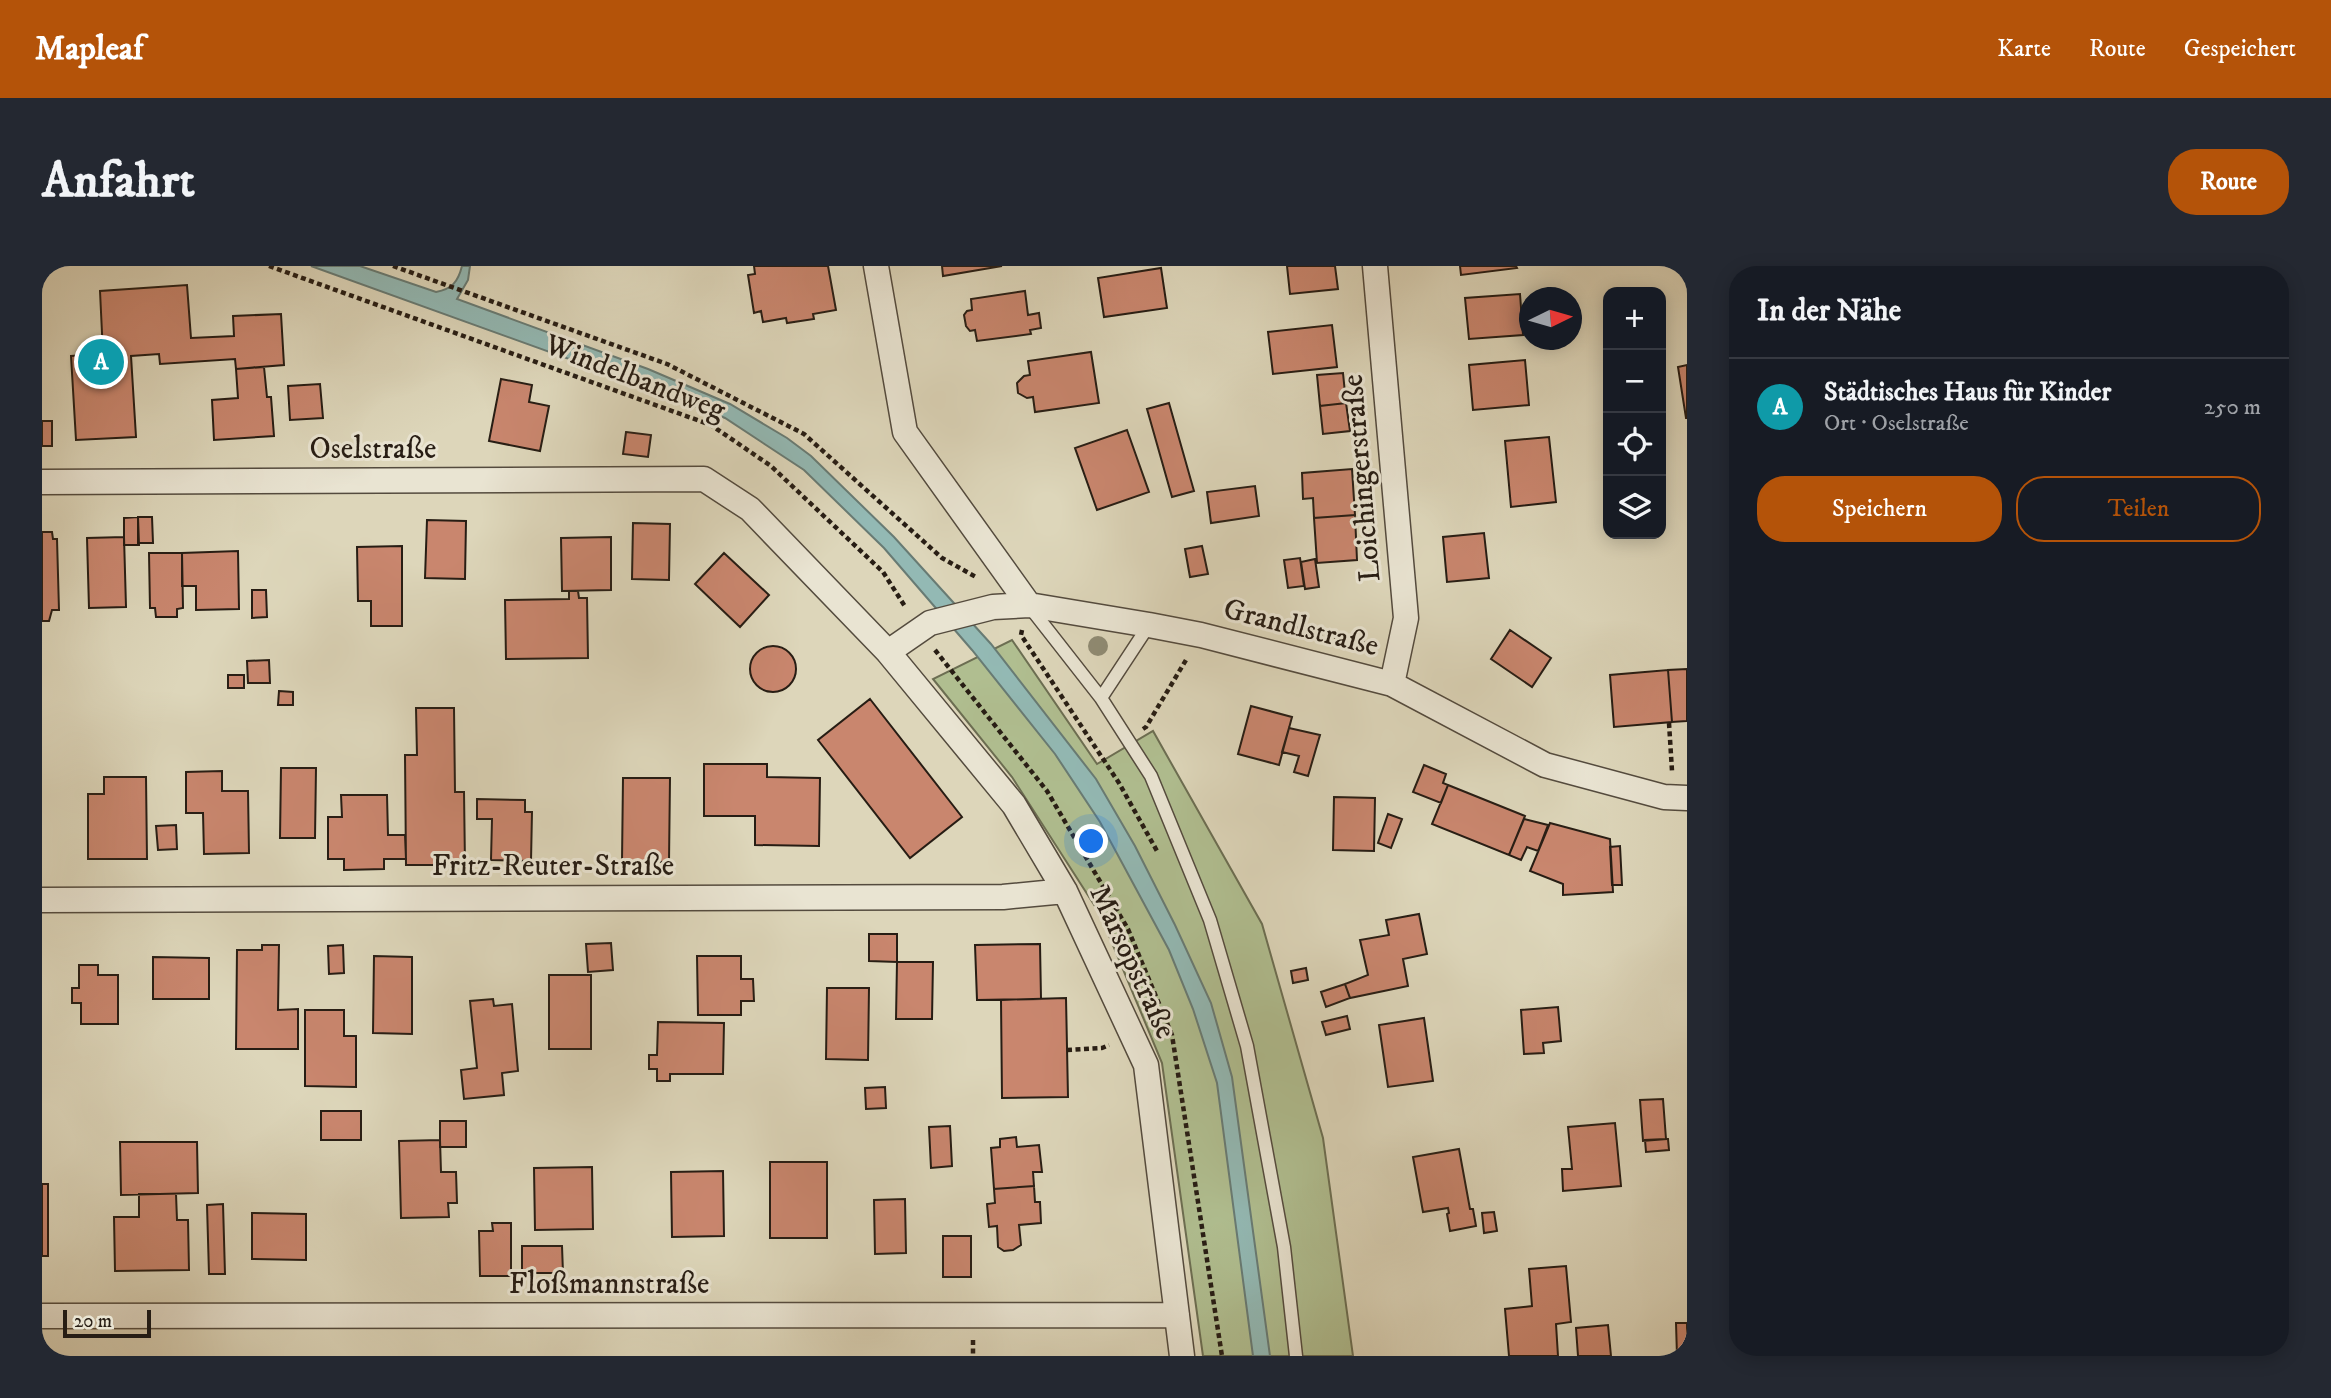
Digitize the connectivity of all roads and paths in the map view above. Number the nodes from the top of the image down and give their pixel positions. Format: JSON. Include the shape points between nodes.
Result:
{"nodes":[{"id":1,"x":269,"y":266,"type":"edge"},
{"id":2,"x":393,"y":266,"type":"edge"},
{"id":3,"x":876,"y":266,"type":"edge"},
{"id":4,"x":1375,"y":266,"type":"edge"},
{"id":5,"x":704,"y":479,"type":"joint"},
{"id":6,"x":42,"y":482,"type":"edge"},
{"id":7,"x":985,"y":581,"type":"dead end"},
{"id":8,"x":1029,"y":606,"type":"junction"},
{"id":9,"x":1149,"y":625,"type":"junction"},
{"id":10,"x":924,"y":626,"type":"junction"},
{"id":11,"x":1201,"y":635,"type":"junction"},
{"id":12,"x":888,"y":652,"type":"junction"},
{"id":13,"x":1392,"y":684,"type":"junction"},
{"id":14,"x":1101,"y":698,"type":"junction"},
{"id":15,"x":1669,"y":723,"type":"dead end"},
{"id":16,"x":1124,"y":735,"type":"junction"},
{"id":17,"x":1672,"y":775,"type":"dead end"},
{"id":18,"x":1687,"y":798,"type":"edge"},
{"id":19,"x":1158,"y":853,"type":"dead end"},
{"id":20,"x":1065,"y":891,"type":"junction"},
{"id":21,"x":42,"y":900,"type":"edge"},
{"id":22,"x":1132,"y":1034,"type":"junction"},
{"id":23,"x":1067,"y":1051,"type":"dead end"},
{"id":24,"x":1177,"y":1315,"type":"junction"},
{"id":25,"x":42,"y":1316,"type":"edge"},
{"id":26,"x":1182,"y":1356,"type":"edge"},
{"id":27,"x":1297,"y":1356,"type":"edge"}],
"edges":[{"from":1,"to":10,"type":"path","name":"Windelbandweg","via":[[711,425],[771,466],[883,572]]},
{"from":2,"to":7,"type":"path","via":[[667,364],[804,434],[942,558]]},
{"from":3,"to":8,"type":"street","via":[[905,432]]},
{"from":4,"to":13,"type":"street","name":"Loichingerstraße","via":[[1406,618]]},
{"from":5,"to":6,"type":"street","name":"Oselstraße"},
{"from":5,"to":12,"type":"street","name":"Marsopstraße","via":[[750,509]]},
{"from":8,"to":9,"type":"street","name":"Grandlstraße"},
{"from":8,"to":10,"type":"street","name":"Grandlstraße","via":[[993,607]]},
{"from":8,"to":14,"type":"lane"},
{"from":8,"to":19,"type":"path","via":[[1021,635],[1119,783]]},
{"from":9,"to":11,"type":"street","name":"Grandlstraße"},
{"from":9,"to":14,"type":"lane"},
{"from":10,"to":12,"type":"street","name":"Grandlstraße"},
{"from":11,"to":13,"type":"street","name":"Grandlstraße"},
{"from":11,"to":16,"type":"path","via":[[1146,727]]},
{"from":12,"to":20,"type":"street","name":"Marsopstraße","via":[[1014,805]]},
{"from":13,"to":18,"type":"street","name":"Grandlstraße","via":[[1545,765],[1664,797]]},
{"from":14,"to":16,"type":"lane"},
{"from":15,"to":17,"type":"path"},
{"from":16,"to":27,"type":"lane","via":[[1151,776],[1210,920],[1247,1046],[1283,1247]]},
{"from":20,"to":21,"type":"street","name":"Fritz-Reuter-Straße","via":[[1003,897]]},
{"from":20,"to":22,"type":"street","name":"Marsopstraße"},
{"from":22,"to":23,"type":"path","via":[[1102,1048]]},
{"from":22,"to":24,"type":"street","name":"Marsopstraße","via":[[1146,1065]]},
{"from":24,"to":25,"type":"street","name":"Floßmannstraße"},
{"from":24,"to":26,"type":"street","name":"Marsopstraße"}]}
